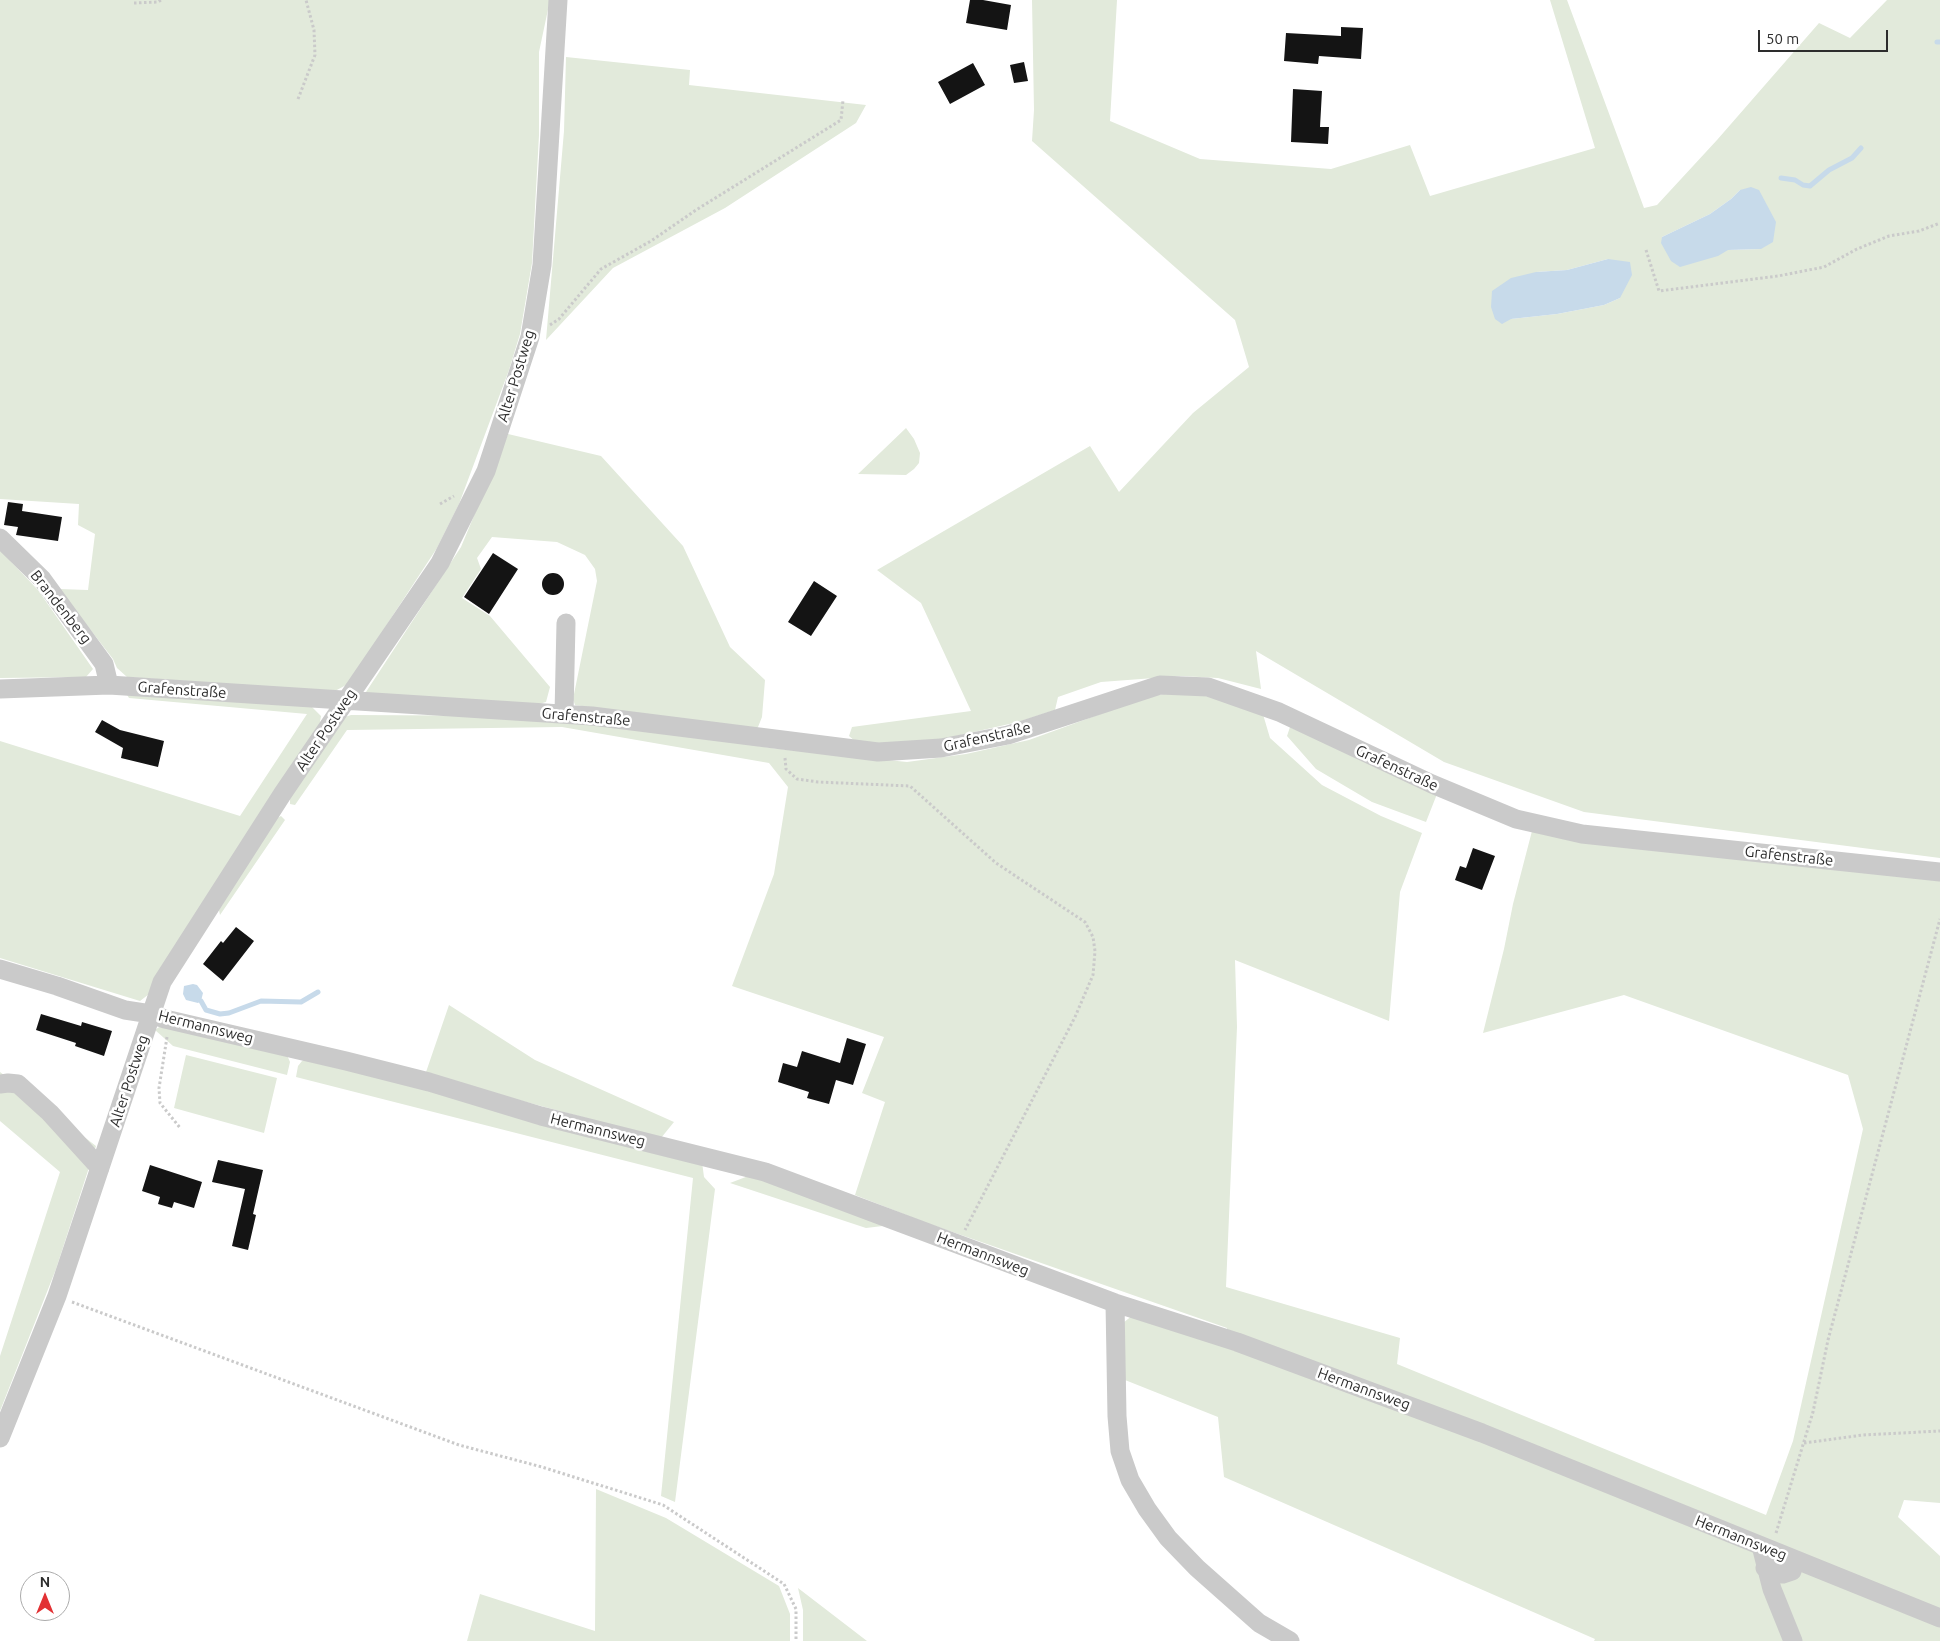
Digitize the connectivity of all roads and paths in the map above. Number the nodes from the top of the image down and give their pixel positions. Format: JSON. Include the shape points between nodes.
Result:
{"nodes":[{"id":1,"x":161,"y":0,"type":"edge"},
{"id":2,"x":306,"y":0,"type":"edge"},
{"id":3,"x":558,"y":0,"type":"edge"},
{"id":4,"x":134,"y":3,"type":"dead end"},
{"id":5,"x":298,"y":99,"type":"dead end"},
{"id":6,"x":843,"y":100,"type":"dead end"},
{"id":7,"x":1940,"y":223,"type":"edge"},
{"id":8,"x":1646,"y":250,"type":"dead end"},
{"id":9,"x":530,"y":337,"type":"junction"},
{"id":10,"x":0,"y":538,"type":"edge"},
{"id":11,"x":566,"y":623,"type":"dead end"},
{"id":12,"x":109,"y":685,"type":"junction"},
{"id":13,"x":0,"y":689,"type":"edge"},
{"id":14,"x":345,"y":701,"type":"junction"},
{"id":15,"x":564,"y":714,"type":"junction"},
{"id":16,"x":787,"y":740,"type":"junction"},
{"id":17,"x":1940,"y":872,"type":"edge"},
{"id":18,"x":1940,"y":920,"type":"edge"},
{"id":19,"x":0,"y":969,"type":"edge"},
{"id":20,"x":158,"y":1016,"type":"junction"},
{"id":21,"x":0,"y":1084,"type":"edge"},
{"id":22,"x":181,"y":1129,"type":"dead end"},
{"id":23,"x":100,"y":1168,"type":"junction"},
{"id":24,"x":962,"y":1235,"type":"dead end"},
{"id":25,"x":56,"y":1296,"type":"junction"},
{"id":26,"x":1115,"y":1303,"type":"junction"},
{"id":27,"x":1940,"y":1431,"type":"edge"},
{"id":28,"x":0,"y":1438,"type":"edge"},
{"id":29,"x":1804,"y":1443,"type":"junction"},
{"id":30,"x":1766,"y":1555,"type":"junction"},
{"id":31,"x":1940,"y":1618,"type":"edge"},
{"id":32,"x":796,"y":1641,"type":"edge"},
{"id":33,"x":1290,"y":1641,"type":"edge"},
{"id":34,"x":1793,"y":1641,"type":"edge"}],
"edges":[{"from":1,"to":4,"type":"path"},
{"from":2,"to":5,"type":"path","via":[[314,30],[315,55]]},
{"from":3,"to":9,"type":"street","name":"Alter Postweg","via":[[542,265]]},
{"from":6,"to":9,"type":"path","via":[[842,120],[601,270],[559,318]]},
{"from":7,"to":8,"type":"path","via":[[1919,231],[1889,236],[1824,267],[1659,291]]},
{"from":9,"to":14,"type":"street","name":"Alter Postweg","via":[[486,471],[440,563]]},
{"from":10,"to":12,"type":"street","name":"Brandenberg","via":[[42,579],[104,664]]},
{"from":11,"to":15,"type":"street"},
{"from":12,"to":13,"type":"street","name":"Grafenstraße"},
{"from":12,"to":14,"type":"street","name":"Grafenstraße"},
{"from":14,"to":15,"type":"street","name":"Grafenstraße"},
{"from":14,"to":20,"type":"street","name":"Alter Postweg","via":[[162,982]]},
{"from":15,"to":16,"type":"street","name":"Grafenstraße"},
{"from":16,"to":17,"type":"street","name":"Grafenstraße","via":[[878,752],[941,748],[1008,735],[1160,685],[1208,687],[1279,712],[1432,784],[1516,819],[1582,834]]},
{"from":16,"to":24,"type":"path","via":[[786,769],[797,779],[910,786],[996,863],[1085,922],[1093,937],[1093,975],[1075,1017]]},
{"from":18,"to":29,"type":"path","via":[[1828,1340]]},
{"from":19,"to":20,"type":"street","name":"Hermannsweg","via":[[125,1010]]},
{"from":20,"to":22,"type":"path","via":[[167,1034],[159,1088],[160,1103]]},
{"from":20,"to":23,"type":"street","name":"Alter Postweg"},
{"from":20,"to":26,"type":"street","name":"Hermannsweg","via":[[429,1082],[541,1116],[766,1172]]},
{"from":21,"to":23,"type":"street","via":[[18,1084],[50,1113]]},
{"from":23,"to":25,"type":"street","name":"Alter Postweg"},
{"from":25,"to":28,"type":"street","name":"Alter Postweg"},
{"from":25,"to":32,"type":"path","via":[[459,1445],[662,1505],[784,1584],[796,1609]]},
{"from":26,"to":30,"type":"street","name":"Hermannsweg","via":[[1237,1342],[1482,1433]]},
{"from":26,"to":33,"type":"street","via":[[1117,1416],[1120,1451],[1130,1480],[1168,1538],[1196,1568],[1258,1623]]},
{"from":27,"to":29,"type":"path","via":[[1863,1435]]},
{"from":29,"to":30,"type":"path"},
{"from":30,"to":31,"type":"street","name":"Hermannsweg","via":[[1795,1560]]},
{"from":30,"to":34,"type":"street"}]}
